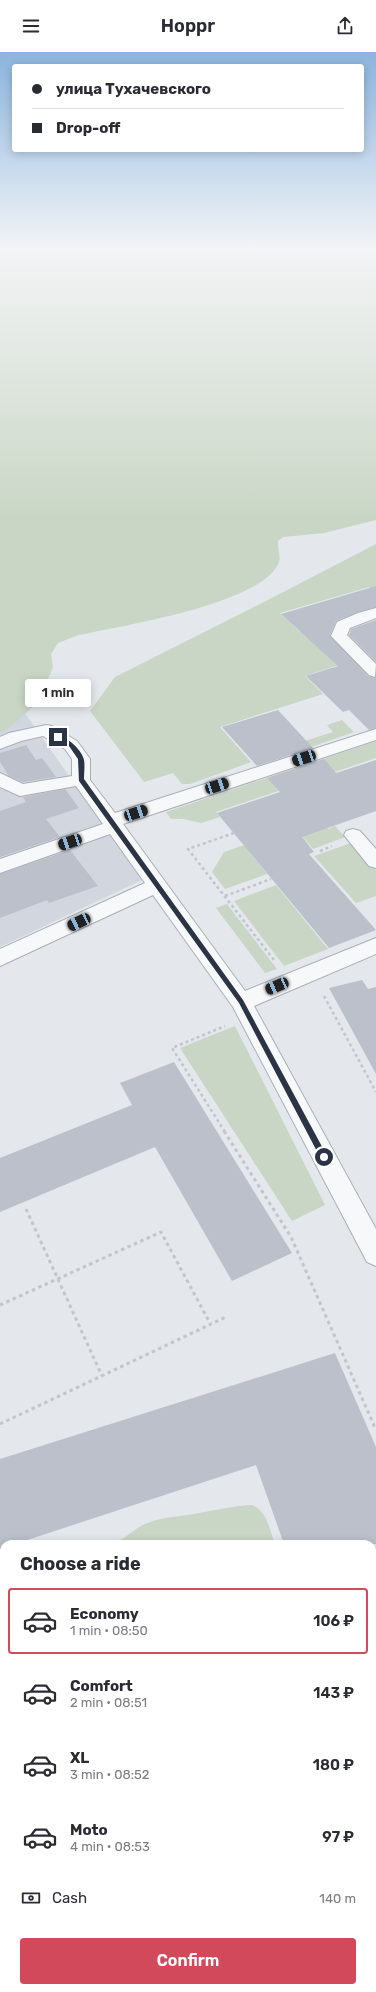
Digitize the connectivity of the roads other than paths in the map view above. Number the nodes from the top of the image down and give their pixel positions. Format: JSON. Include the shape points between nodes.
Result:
{"nodes":[{"id":1,"x":376,"y":613,"type":"edge"},
{"id":2,"x":376,"y":672,"type":"edge"},
{"id":3,"x":376,"y":734,"type":"edge"},
{"id":4,"x":0,"y":744,"type":"edge"},
{"id":5,"x":0,"y":779,"type":"edge"},
{"id":6,"x":81,"y":780,"type":"junction"},
{"id":7,"x":113,"y":824,"type":"junction"},
{"id":8,"x":352,"y":836,"type":"dead end"},
{"id":9,"x":376,"y":861,"type":"edge"},
{"id":10,"x":0,"y":866,"type":"edge"},
{"id":11,"x":157,"y":885,"type":"junction"},
{"id":12,"x":376,"y":946,"type":"edge"},
{"id":13,"x":0,"y":958,"type":"edge"},
{"id":14,"x":245,"y":1009,"type":"junction"},
{"id":15,"x":376,"y":1254,"type":"edge"}],
"edges":[{"from":1,"to":2,"type":"street","via":[[343,626],[339,636]]},
{"from":3,"to":7,"type":"street"},
{"from":4,"to":6,"type":"street","via":[[15,737],[46,730],[71,745],[81,759]]},
{"from":5,"to":6,"type":"street","via":[[20,790]]},
{"from":6,"to":7,"type":"street"},
{"from":7,"to":10,"type":"street"},
{"from":7,"to":11,"type":"street"},
{"from":8,"to":9,"type":"street"},
{"from":11,"to":13,"type":"street"},
{"from":11,"to":14,"type":"street"},
{"from":12,"to":14,"type":"street","via":[[289,981]]},
{"from":14,"to":15,"type":"street"}]}
